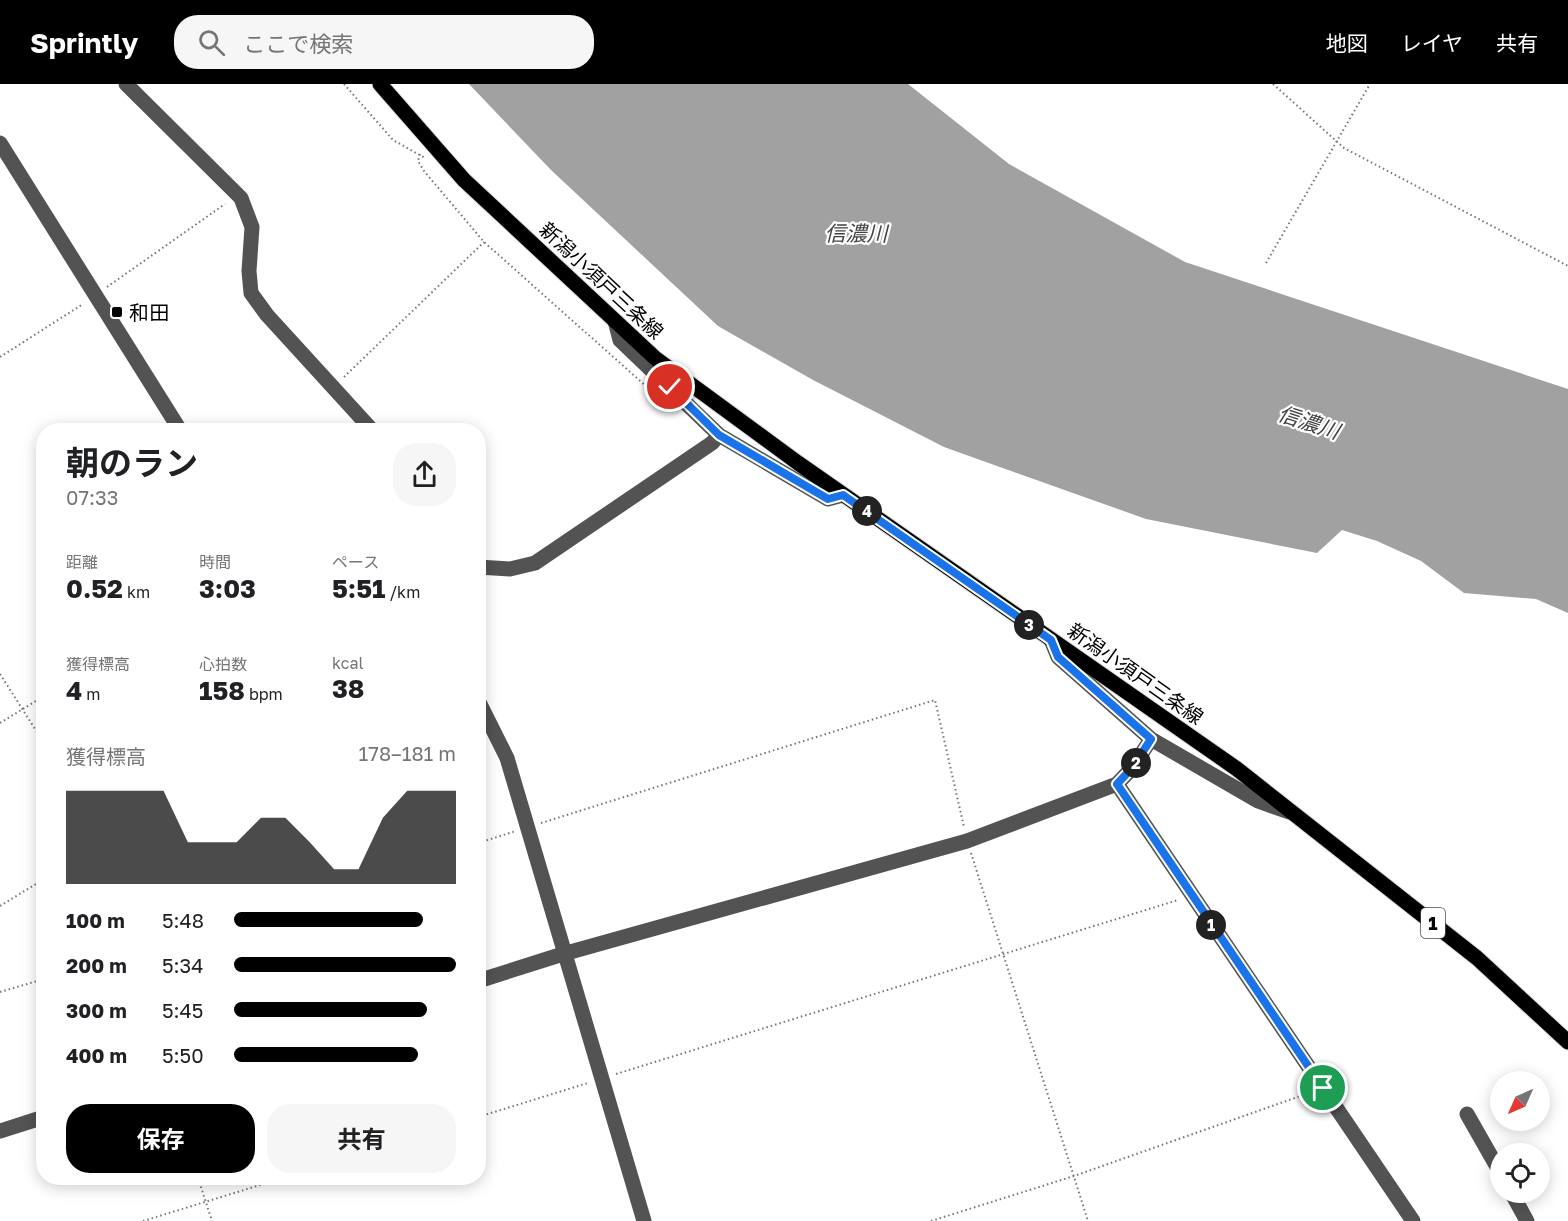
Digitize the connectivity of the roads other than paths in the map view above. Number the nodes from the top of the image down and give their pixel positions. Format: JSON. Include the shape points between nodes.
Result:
{"nodes":[{"id":1,"x":126,"y":84,"type":"edge"},
{"id":2,"x":380,"y":84,"type":"edge"},
{"id":3,"x":0,"y":143,"type":"edge"},
{"id":4,"x":615,"y":321,"type":"junction"},
{"id":5,"x":176,"y":423,"type":"edge"},
{"id":6,"x":365,"y":423,"type":"edge"},
{"id":7,"x":719,"y":435,"type":"junction"},
{"id":8,"x":843,"y":495,"type":"junction"},
{"id":9,"x":486,"y":568,"type":"edge"},
{"id":10,"x":1051,"y":640,"type":"junction"},
{"id":11,"x":486,"y":716,"type":"edge"},
{"id":12,"x":1151,"y":739,"type":"junction"},
{"id":13,"x":1117,"y":784,"type":"junction"},
{"id":14,"x":1292,"y":813,"type":"junction"},
{"id":15,"x":563,"y":954,"type":"junction"},
{"id":16,"x":486,"y":978,"type":"edge"},
{"id":17,"x":1568,"y":1042,"type":"edge"},
{"id":18,"x":1467,"y":1114,"type":"dead end"},
{"id":19,"x":36,"y":1120,"type":"edge"},
{"id":20,"x":0,"y":1131,"type":"edge"},
{"id":21,"x":1490,"y":1154,"type":"edge"},
{"id":22,"x":1517,"y":1203,"type":"edge"},
{"id":23,"x":644,"y":1221,"type":"edge"},
{"id":24,"x":1413,"y":1221,"type":"edge"},
{"id":25,"x":1527,"y":1221,"type":"edge"}],
"edges":[{"from":1,"to":6,"type":"street","via":[[246,207],[252,227],[251,293]]},
{"from":2,"to":4,"type":"main road","name":"新潟小須戸三条線","number":"1","via":[[464,180]]},
{"from":3,"to":5,"type":"street"},
{"from":4,"to":7,"type":"street","via":[[620,340]]},
{"from":4,"to":8,"type":"main road","name":"新潟小須戸三条線","number":"1","via":[[655,358]]},
{"from":7,"to":8,"type":"street","via":[[828,499]]},
{"from":7,"to":9,"type":"street","via":[[535,563],[510,569]]},
{"from":8,"to":10,"type":"main road","name":"新潟小須戸三条線","number":"1"},
{"from":10,"to":12,"type":"street","via":[[1058,657]]},
{"from":10,"to":14,"type":"main road","name":"新潟小須戸三条線","number":"1","via":[[1237,769]]},
{"from":11,"to":15,"type":"street","via":[[507,758]]},
{"from":12,"to":13,"type":"street"},
{"from":12,"to":14,"type":"street","via":[[1258,801]]},
{"from":13,"to":15,"type":"street","via":[[967,841]]},
{"from":13,"to":24,"type":"street"},
{"from":14,"to":17,"type":"main road","name":"新潟小須戸三条線","number":"1","via":[[1477,958]]},
{"from":15,"to":16,"type":"street"},
{"from":15,"to":23,"type":"street"},
{"from":18,"to":21,"type":"street"},
{"from":19,"to":20,"type":"street"},
{"from":22,"to":25,"type":"street"}]}
